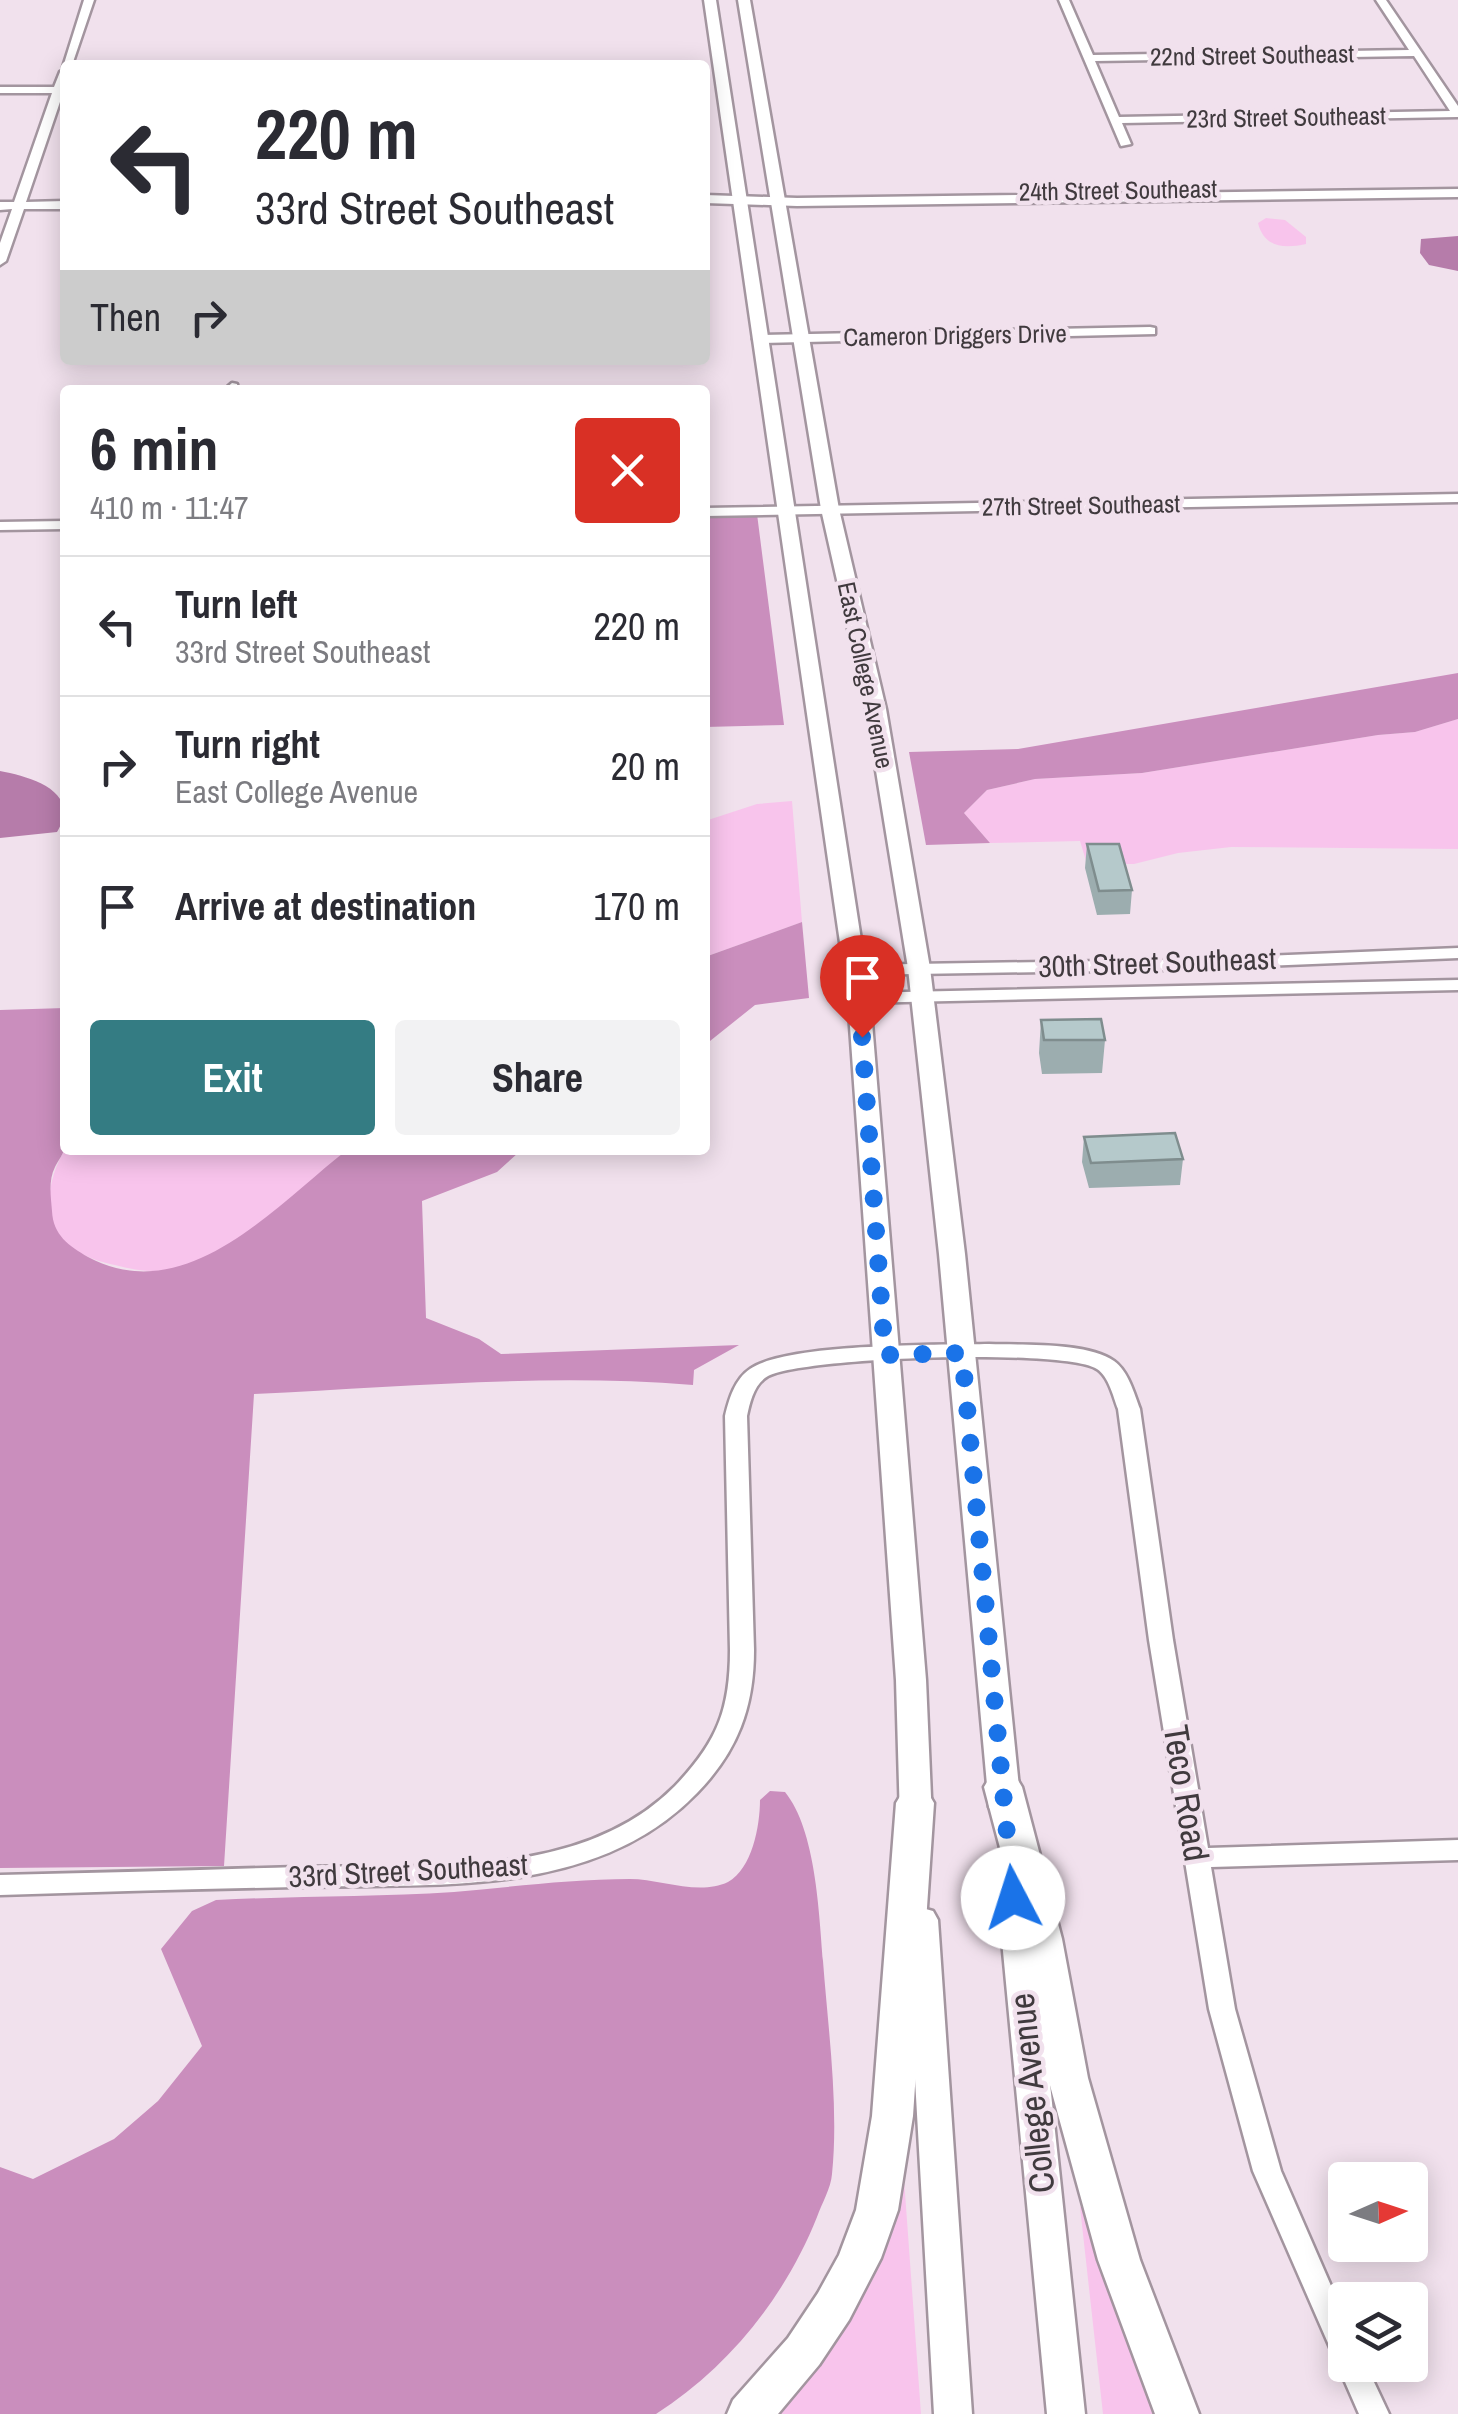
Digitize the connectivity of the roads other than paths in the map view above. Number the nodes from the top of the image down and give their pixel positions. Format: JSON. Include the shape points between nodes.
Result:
{"nodes":[{"id":1,"x":90,"y":0,"type":"edge"},
{"id":2,"x":710,"y":0,"type":"edge"},
{"id":3,"x":744,"y":0,"type":"edge"},
{"id":4,"x":1064,"y":0,"type":"edge"},
{"id":5,"x":1381,"y":0,"type":"edge"},
{"id":6,"x":1416,"y":53,"type":"junction"},
{"id":7,"x":1088,"y":58,"type":"junction"},
{"id":8,"x":70,"y":60,"type":"edge"},
{"id":9,"x":60,"y":87,"type":"edge"},
{"id":10,"x":0,"y":90,"type":"edge"},
{"id":11,"x":59,"y":90,"type":"junction"},
{"id":12,"x":1458,"y":114,"type":"edge"},
{"id":13,"x":1115,"y":120,"type":"junction"},
{"id":14,"x":1125,"y":144,"type":"dead end"},
{"id":15,"x":1458,"y":183,"type":"edge"},
{"id":16,"x":1458,"y":193,"type":"edge"},
{"id":17,"x":710,"y":199,"type":"edge"},
{"id":18,"x":740,"y":199,"type":"junction"},
{"id":19,"x":778,"y":199,"type":"junction"},
{"id":20,"x":60,"y":205,"type":"edge"},
{"id":21,"x":0,"y":206,"type":"edge"},
{"id":22,"x":20,"y":206,"type":"junction"},
{"id":23,"x":0,"y":261,"type":"edge"},
{"id":24,"x":1150,"y":331,"type":"dead end"},
{"id":25,"x":801,"y":338,"type":"junction"},
{"id":26,"x":760,"y":339,"type":"junction"},
{"id":27,"x":1458,"y":498,"type":"edge"},
{"id":28,"x":830,"y":509,"type":"junction"},
{"id":29,"x":785,"y":510,"type":"junction"},
{"id":30,"x":710,"y":512,"type":"edge"},
{"id":31,"x":60,"y":525,"type":"edge"},
{"id":32,"x":0,"y":526,"type":"edge"},
{"id":33,"x":1458,"y":953,"type":"edge"},
{"id":34,"x":919,"y":968,"type":"junction"},
{"id":35,"x":855,"y":970,"type":"junction"},
{"id":36,"x":1458,"y":985,"type":"edge"},
{"id":37,"x":923,"y":996,"type":"junction"},
{"id":38,"x":858,"y":998,"type":"junction"},
{"id":39,"x":962,"y":1353,"type":"junction"},
{"id":40,"x":885,"y":1355,"type":"junction"},
{"id":41,"x":1004,"y":1787,"type":"junction"},
{"id":42,"x":915,"y":1803,"type":"junction"},
{"id":43,"x":1458,"y":1850,"type":"edge"},
{"id":44,"x":1196,"y":1858,"type":"junction"},
{"id":45,"x":0,"y":1885,"type":"edge"},
{"id":46,"x":1328,"y":2313,"type":"edge"},
{"id":47,"x":1359,"y":2382,"type":"edge"},
{"id":48,"x":749,"y":2414,"type":"edge"},
{"id":49,"x":953,"y":2414,"type":"edge"},
{"id":50,"x":1066,"y":2414,"type":"edge"},
{"id":51,"x":1177,"y":2414,"type":"edge"},
{"id":52,"x":1374,"y":2414,"type":"edge"}],
"edges":[{"from":1,"to":8,"type":"street"},
{"from":2,"to":18,"type":"main road","name":"East College Avenue"},
{"from":3,"to":19,"type":"main road","name":"East College Avenue"},
{"from":4,"to":7,"type":"street"},
{"from":5,"to":6,"type":"street"},
{"from":6,"to":7,"type":"street","name":"22nd Street Southeast"},
{"from":6,"to":12,"type":"street"},
{"from":7,"to":13,"type":"street"},
{"from":9,"to":11,"type":"street"},
{"from":10,"to":11,"type":"street"},
{"from":11,"to":22,"type":"street"},
{"from":12,"to":13,"type":"street","name":"23rd Street Southeast"},
{"from":13,"to":14,"type":"street"},
{"from":15,"to":19,"type":"street","name":"24th Street Southeast"},
{"from":16,"to":19,"type":"street","name":"24th Street Southeast"},
{"from":17,"to":18,"type":"street","name":"24th Street Southeast"},
{"from":18,"to":19,"type":"street","name":"24th Street Southeast"},
{"from":18,"to":26,"type":"main road","name":"East College Avenue"},
{"from":19,"to":25,"type":"main road","name":"East College Avenue"},
{"from":20,"to":22,"type":"street"},
{"from":21,"to":22,"type":"street"},
{"from":22,"to":23,"type":"street"},
{"from":24,"to":25,"type":"street","name":"Cameron Driggers Drive"},
{"from":25,"to":26,"type":"street","name":"Cameron Driggers Drive"},
{"from":25,"to":28,"type":"main road","name":"East College Avenue"},
{"from":26,"to":29,"type":"main road","name":"East College Avenue"},
{"from":27,"to":28,"type":"street","name":"27th Street Southeast"},
{"from":28,"to":29,"type":"street","name":"27th Street Southeast"},
{"from":28,"to":34,"type":"main road","name":"East College Avenue","via":[[876,709]]},
{"from":29,"to":30,"type":"street","name":"27th Street Southeast"},
{"from":29,"to":35,"type":"main road","name":"East College Avenue"},
{"from":31,"to":32,"type":"street"},
{"from":33,"to":34,"type":"street","name":"30th Street Southeast"},
{"from":34,"to":35,"type":"street","name":"30th Street Southeast"},
{"from":34,"to":37,"type":"main road","name":"East College Avenue"},
{"from":35,"to":38,"type":"main road","name":"East College Avenue"},
{"from":36,"to":37,"type":"street","name":"30th Street Southeast"},
{"from":37,"to":38,"type":"street","name":"30th Street Southeast"},
{"from":37,"to":39,"type":"main road","name":"East College Avenue"},
{"from":38,"to":40,"type":"main road","name":"East College Avenue"},
{"from":39,"to":40,"type":"street","name":"33rd Street Southeast"},
{"from":39,"to":41,"type":"main road","name":"College Avenue"},
{"from":39,"to":44,"type":"street","name":"Teco Road","via":[[1062,1352],[1103,1363],[1116,1379],[1129,1409]]},
{"from":40,"to":42,"type":"main road"},
{"from":40,"to":45,"type":"street","name":"33rd Street Southeast","via":[[778,1363],[757,1373],[741,1394],[738,1706],[722,1750],[649,1824],[556,1864],[486,1872]]},
{"from":41,"to":50,"type":"main road","name":"College Avenue"},
{"from":41,"to":51,"type":"highway","via":[[1043,1938],[1068,2078],[1119,2260]]},
{"from":42,"to":48,"type":"highway","via":[[886,2170],[871,2229],[822,2328]]},
{"from":42,"to":49,"type":"main road"},
{"from":43,"to":44,"type":"street"},
{"from":44,"to":46,"type":"street","name":"Teco Road","via":[[1222,2009],[1267,2171]]},
{"from":47,"to":52,"type":"street"}]}
